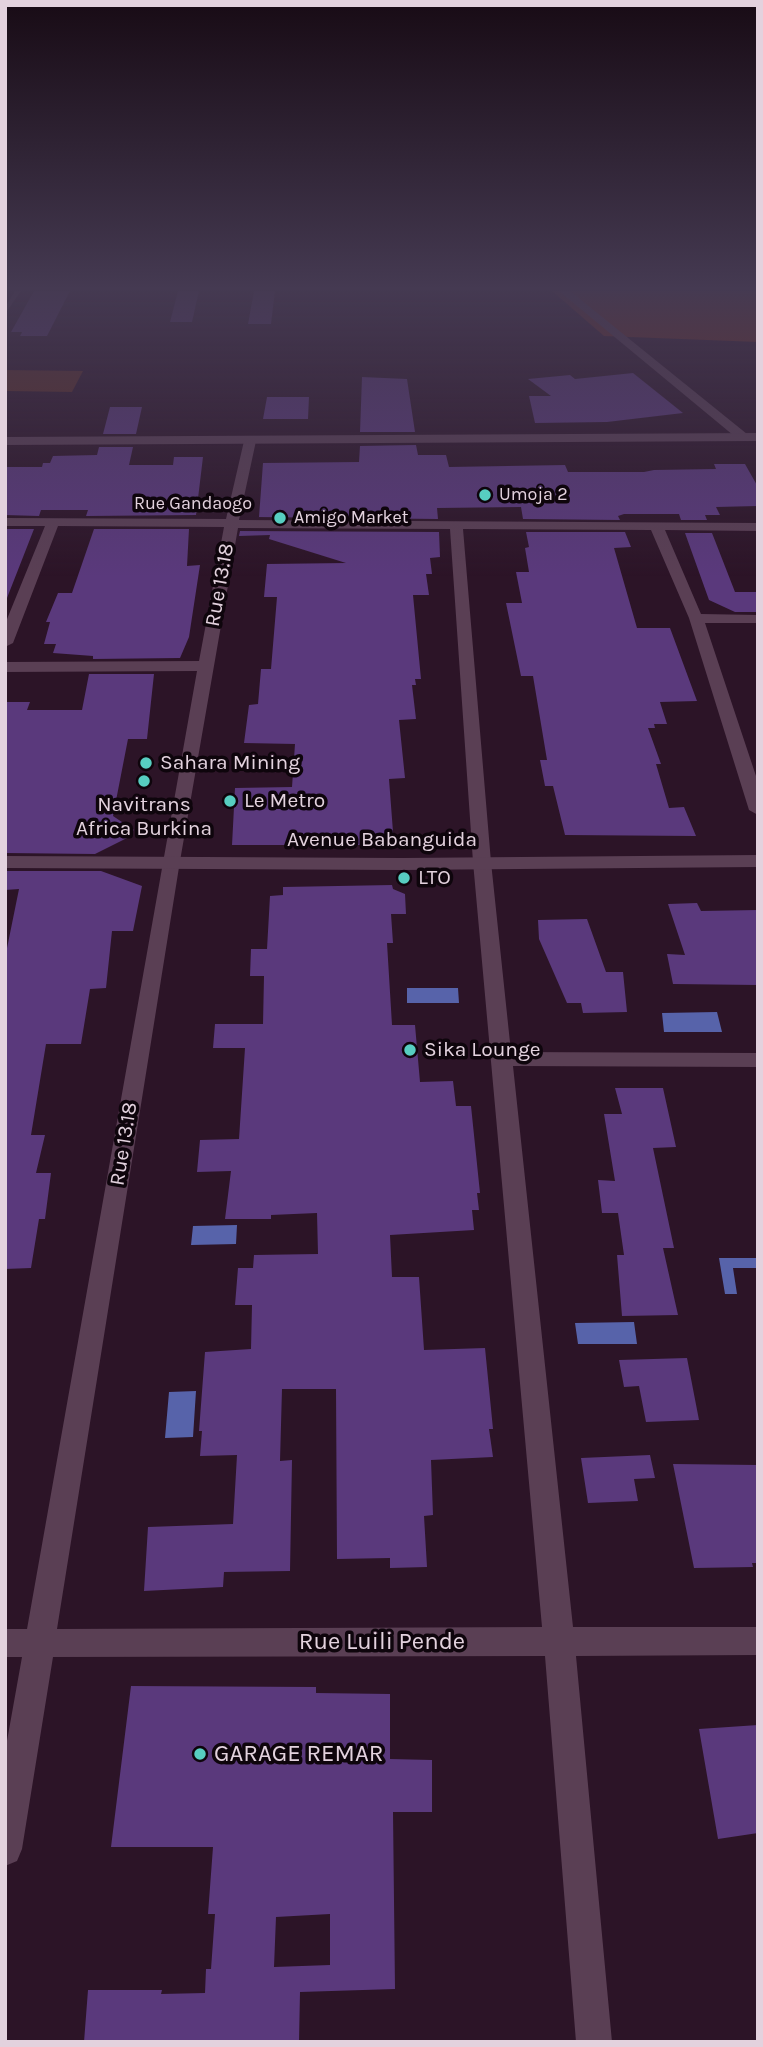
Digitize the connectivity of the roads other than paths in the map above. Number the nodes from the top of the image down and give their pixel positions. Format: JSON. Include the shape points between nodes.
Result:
{"nodes":[{"id":1,"x":681,"y":387,"type":"edge"},
{"id":2,"x":743,"y":437,"type":"junction"},
{"id":3,"x":758,"y":437,"type":"edge"},
{"id":4,"x":5,"y":441,"type":"edge"},
{"id":5,"x":250,"y":444,"type":"junction"},
{"id":6,"x":758,"y":444,"type":"edge"},
{"id":7,"x":5,"y":448,"type":"edge"},
{"id":8,"x":5,"y":522,"type":"edge"},
{"id":9,"x":53,"y":522,"type":"junction"},
{"id":10,"x":232,"y":522,"type":"junction"},
{"id":11,"x":456,"y":526,"type":"junction"},
{"id":12,"x":758,"y":527,"type":"edge"},
{"id":13,"x":657,"y":528,"type":"junction"},
{"id":14,"x":696,"y":618,"type":"junction"},
{"id":15,"x":758,"y":619,"type":"edge"},
{"id":16,"x":5,"y":643,"type":"edge"},
{"id":17,"x":206,"y":666,"type":"junction"},
{"id":18,"x":5,"y":667,"type":"edge"},
{"id":19,"x":758,"y":810,"type":"edge"},
{"id":20,"x":171,"y":861,"type":"junction"},
{"id":21,"x":758,"y":861,"type":"edge"},
{"id":22,"x":5,"y":862,"type":"edge"},
{"id":23,"x":482,"y":862,"type":"junction"},
{"id":24,"x":503,"y":1059,"type":"junction"},
{"id":25,"x":758,"y":1060,"type":"edge"},
{"id":26,"x":758,"y":1641,"type":"edge"},
{"id":27,"x":559,"y":1642,"type":"junction"},
{"id":28,"x":5,"y":1643,"type":"edge"},
{"id":29,"x":41,"y":1643,"type":"junction"},
{"id":30,"x":5,"y":1849,"type":"edge"},
{"id":31,"x":594,"y":2042,"type":"edge"}],
"edges":[{"from":1,"to":2,"type":"street"},
{"from":2,"to":3,"type":"street"},
{"from":2,"to":5,"type":"street"},
{"from":4,"to":5,"type":"street"},
{"from":5,"to":6,"type":"street"},
{"from":5,"to":7,"type":"street"},
{"from":5,"to":10,"type":"street","name":"Rue 13.18"},
{"from":8,"to":9,"type":"street","name":"Rue Gandaogo"},
{"from":9,"to":10,"type":"street","name":"Rue Gandaogo"},
{"from":9,"to":16,"type":"street"},
{"from":10,"to":11,"type":"street","name":"Rue Gandaogo"},
{"from":10,"to":17,"type":"street","name":"Rue 13.18"},
{"from":11,"to":13,"type":"street","name":"Rue Gandaogo"},
{"from":11,"to":23,"type":"street"},
{"from":12,"to":13,"type":"street","name":"Rue Gandaogo"},
{"from":13,"to":14,"type":"street"},
{"from":14,"to":15,"type":"street"},
{"from":14,"to":19,"type":"street"},
{"from":17,"to":18,"type":"street"},
{"from":17,"to":20,"type":"street","name":"Rue 13.18"},
{"from":20,"to":22,"type":"street","name":"Avenue Babanguida"},
{"from":20,"to":23,"type":"street","name":"Avenue Babanguida"},
{"from":20,"to":29,"type":"street","name":"Rue 13.18"},
{"from":21,"to":23,"type":"street","name":"Avenue Babanguida"},
{"from":23,"to":24,"type":"street"},
{"from":24,"to":25,"type":"street"},
{"from":24,"to":27,"type":"street"},
{"from":26,"to":27,"type":"street","name":"Rue Luili Pende"},
{"from":27,"to":29,"type":"street","name":"Rue Luili Pende"},
{"from":27,"to":31,"type":"street"},
{"from":28,"to":29,"type":"street","name":"Rue Luili Pende"},
{"from":29,"to":30,"type":"street","name":"Rue 13.18"}]}
